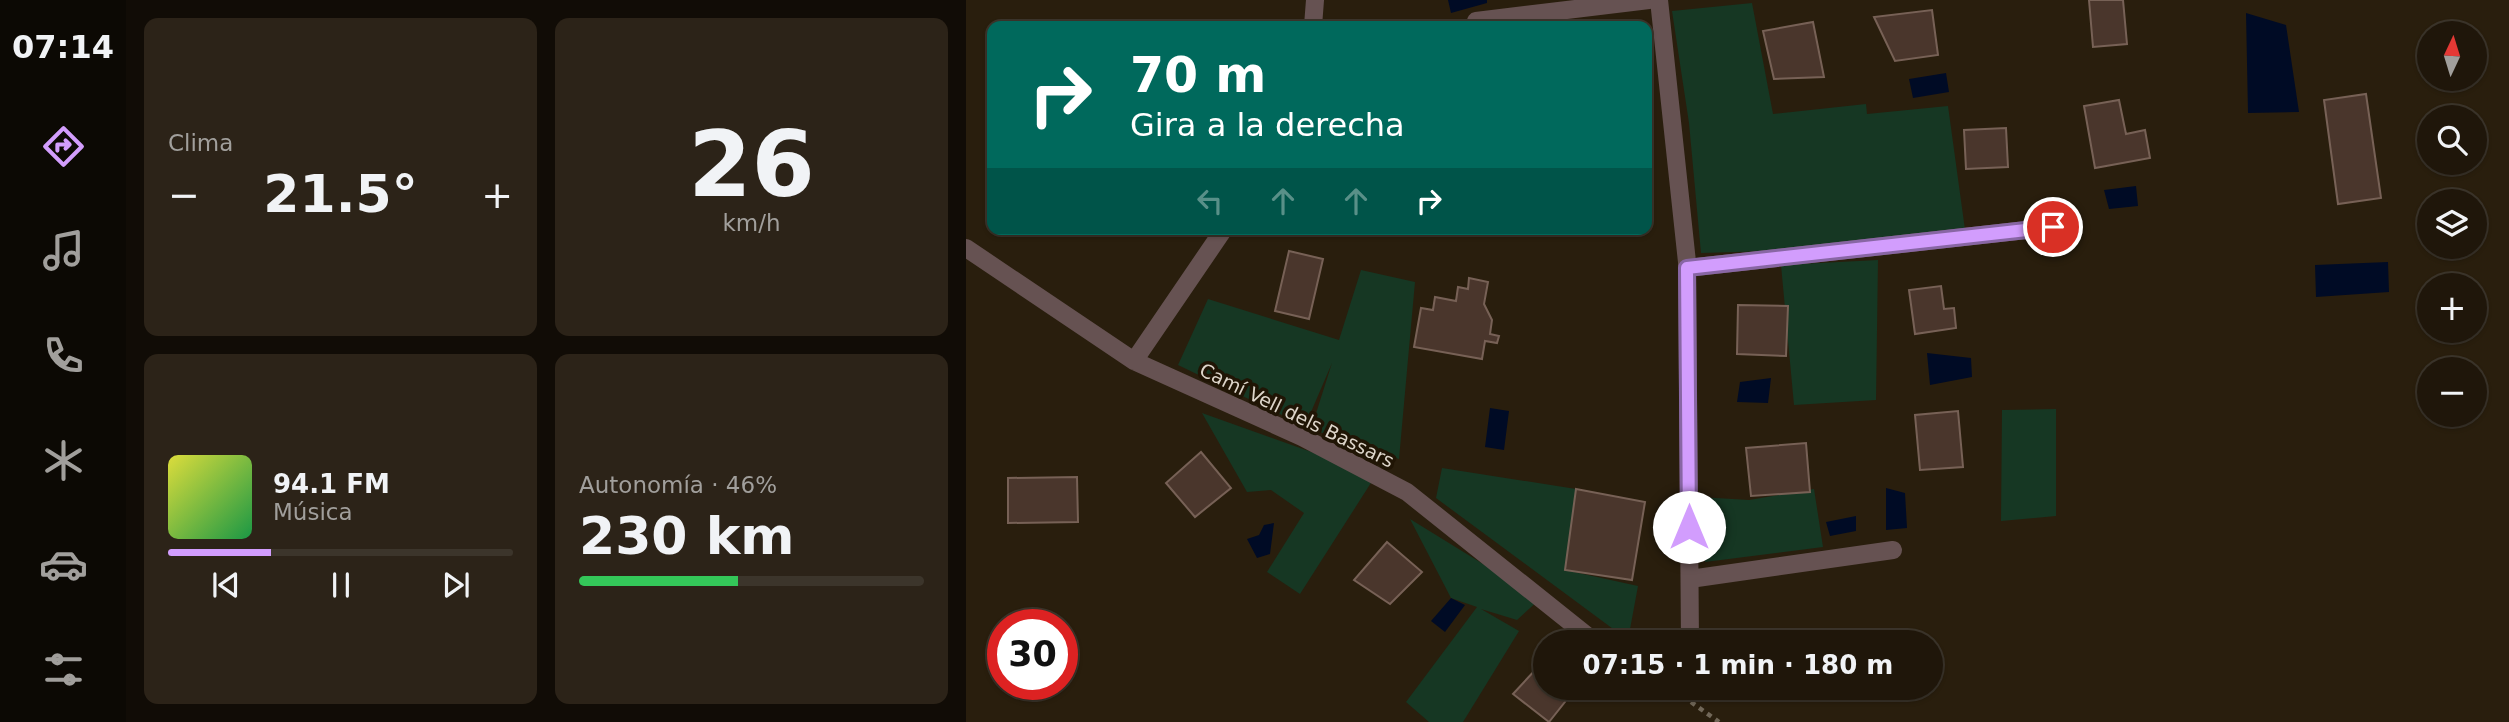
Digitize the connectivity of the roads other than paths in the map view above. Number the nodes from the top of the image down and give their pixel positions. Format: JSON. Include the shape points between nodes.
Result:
{"nodes":[{"id":1,"x":1315,"y":0,"type":"edge"},
{"id":2,"x":1649,"y":0,"type":"edge"},
{"id":3,"x":1659,"y":0,"type":"edge"},
{"id":4,"x":1476,"y":20,"type":"dead end"},
{"id":5,"x":1313,"y":21,"type":"edge"},
{"id":6,"x":2053,"y":227,"type":"dead end"},
{"id":7,"x":1220,"y":235,"type":"edge"},
{"id":8,"x":966,"y":248,"type":"edge"},
{"id":9,"x":1687,"y":268,"type":"junction"},
{"id":10,"x":1134,"y":361,"type":"junction"},
{"id":11,"x":1893,"y":550,"type":"dead end"},
{"id":12,"x":1690,"y":579,"type":"junction"},
{"id":13,"x":1580,"y":630,"type":"edge"},
{"id":14,"x":1690,"y":630,"type":"edge"}],
"edges":[{"from":1,"to":5,"type":"street"},
{"from":2,"to":4,"type":"street"},
{"from":3,"to":9,"type":"street"},
{"from":6,"to":9,"type":"street"},
{"from":7,"to":10,"type":"street"},
{"from":8,"to":10,"type":"street","name":"Camí Vell dels Bassars"},
{"from":9,"to":12,"type":"street"},
{"from":10,"to":13,"type":"street","name":"Camí Vell dels Bassars","via":[[1407,492]]},
{"from":11,"to":12,"type":"street"},
{"from":12,"to":14,"type":"street"}]}
